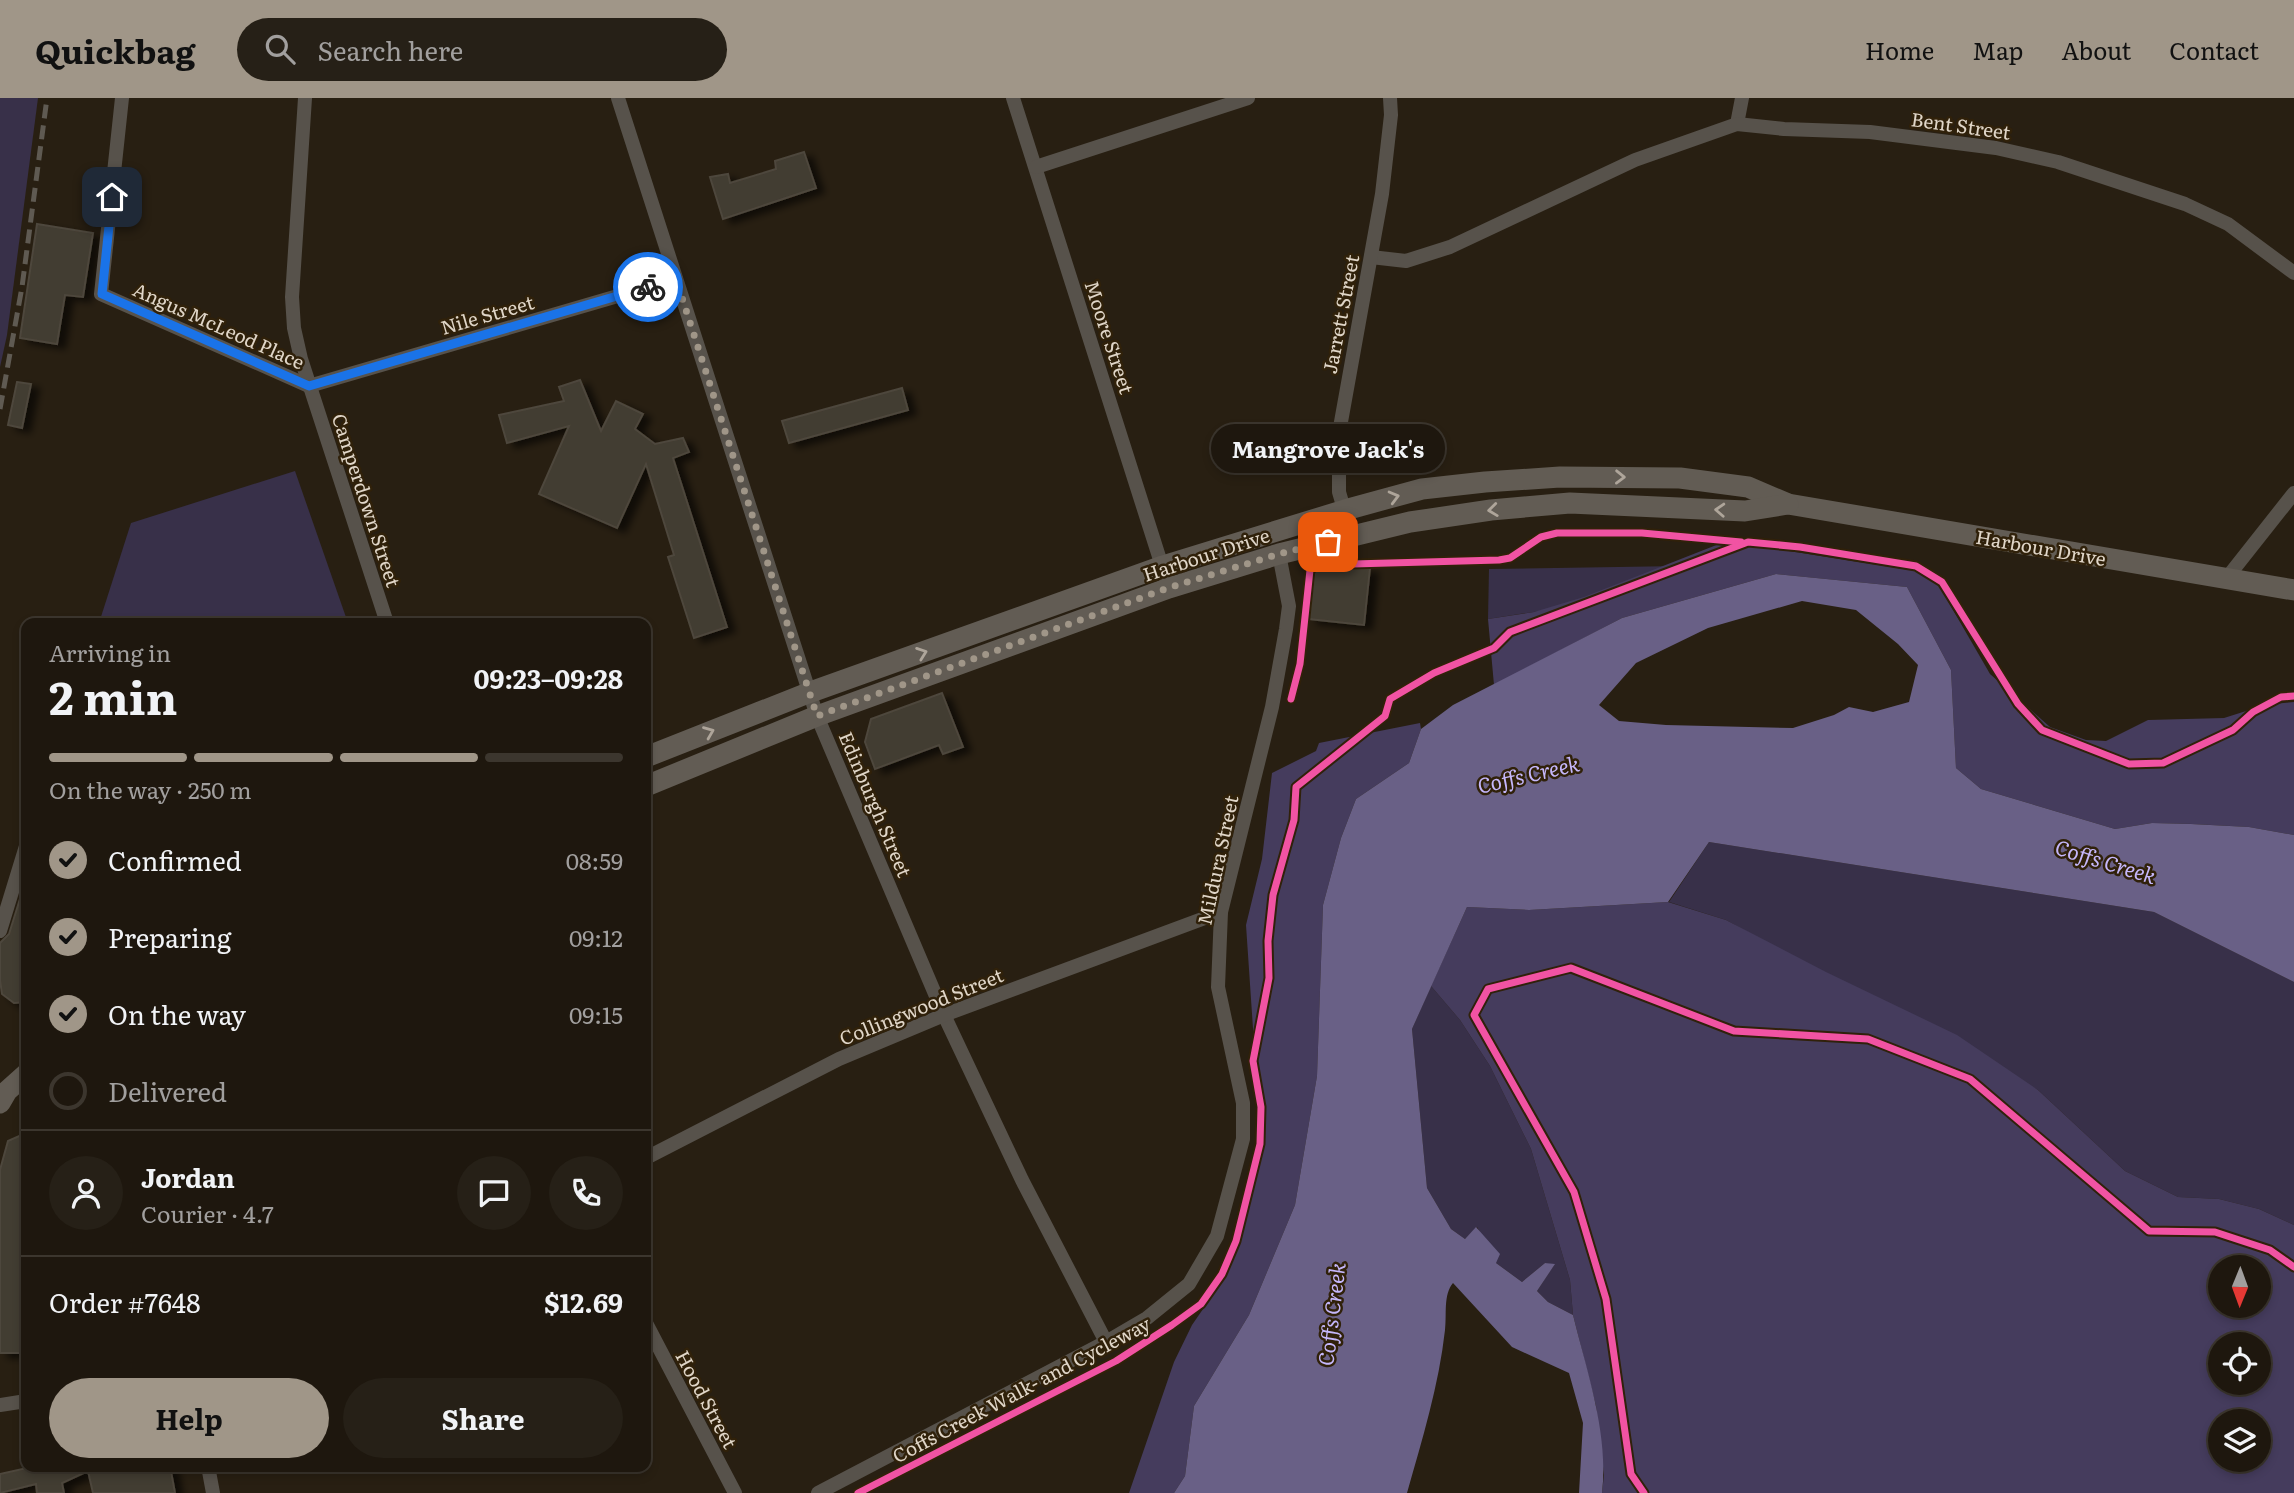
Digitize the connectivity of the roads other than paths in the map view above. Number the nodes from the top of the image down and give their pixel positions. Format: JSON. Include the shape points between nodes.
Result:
{"nodes":[{"id":1,"x":122,"y":98,"type":"edge"},
{"id":2,"x":305,"y":98,"type":"edge"},
{"id":3,"x":618,"y":98,"type":"edge"},
{"id":4,"x":1013,"y":98,"type":"edge"},
{"id":5,"x":1248,"y":98,"type":"edge"},
{"id":6,"x":1390,"y":98,"type":"edge"},
{"id":7,"x":1742,"y":98,"type":"edge"},
{"id":8,"x":1737,"y":124,"type":"junction"},
{"id":9,"x":1036,"y":167,"type":"junction"},
{"id":10,"x":1371,"y":257,"type":"junction"},
{"id":11,"x":2294,"y":274,"type":"edge"},
{"id":12,"x":676,"y":279,"type":"junction"},
{"id":13,"x":309,"y":386,"type":"junction"},
{"id":14,"x":2294,"y":493,"type":"edge"},
{"id":15,"x":1788,"y":504,"type":"junction"},
{"id":16,"x":1345,"y":510,"type":"junction"},
{"id":17,"x":1352,"y":536,"type":"junction"},
{"id":18,"x":1279,"y":554,"type":"junction"},
{"id":19,"x":1163,"y":566,"type":"junction"},
{"id":20,"x":2226,"y":579,"type":"junction"},
{"id":21,"x":1168,"y":588,"type":"junction"},
{"id":22,"x":2294,"y":590,"type":"edge"},
{"id":23,"x":385,"y":618,"type":"edge"},
{"id":24,"x":808,"y":693,"type":"junction"},
{"id":25,"x":817,"y":716,"type":"junction"},
{"id":26,"x":651,"y":755,"type":"edge"},
{"id":27,"x":651,"y":784,"type":"edge"},
{"id":28,"x":21,"y":862,"type":"edge"},
{"id":29,"x":1222,"y":912,"type":"junction"},
{"id":30,"x":0,"y":931,"type":"edge"},
{"id":31,"x":944,"y":1015,"type":"junction"},
{"id":32,"x":21,"y":1078,"type":"edge"},
{"id":33,"x":2,"y":1091,"type":"edge"},
{"id":34,"x":651,"y":1155,"type":"edge"},
{"id":35,"x":651,"y":1333,"type":"edge"},
{"id":36,"x":1105,"y":1342,"type":"junction"},
{"id":37,"x":0,"y":1398,"type":"edge"},
{"id":38,"x":21,"y":1401,"type":"edge"},
{"id":39,"x":21,"y":1402,"type":"edge"},
{"id":40,"x":0,"y":1405,"type":"edge"},
{"id":41,"x":209,"y":1472,"type":"edge"},
{"id":42,"x":213,"y":1493,"type":"edge"},
{"id":43,"x":735,"y":1493,"type":"edge"},
{"id":44,"x":818,"y":1493,"type":"edge"}],
"edges":[{"from":1,"to":13,"type":"street","name":"Angus McLeod Place","via":[[102,294]]},
{"from":2,"to":13,"type":"street","name":"Camperdown Street","via":[[292,297],[294,328]]},
{"from":3,"to":12,"type":"street","name":"Edinburgh Street"},
{"from":4,"to":9,"type":"street","name":"Moore Street"},
{"from":5,"to":9,"type":"street"},
{"from":6,"to":10,"type":"street","name":"Jarrett Street"},
{"from":7,"to":8,"type":"street"},
{"from":8,"to":10,"type":"street","name":"Bent Street","via":[[1634,160],[1450,247],[1406,261]]},
{"from":8,"to":11,"type":"street","name":"Bent Street","via":[[1870,132],[1996,148],[2058,162],[2207,214],[2228,224]]},
{"from":9,"to":19,"type":"street","name":"Moore Street"},
{"from":10,"to":16,"type":"street","name":"Jarrett Street","via":[[1339,433],[1339,492]]},
{"from":12,"to":13,"type":"street","name":"Nile Street"},
{"from":12,"to":24,"type":"street","name":"Edinburgh Street"},
{"from":13,"to":23,"type":"street","name":"Camperdown Street"},
{"from":14,"to":20,"type":"street"},
{"from":16,"to":15,"type":"street","name":"Harbour Drive","one_way":true,"via":[[1426,489],[1560,477],[1680,478],[1748,487]]},
{"from":15,"to":17,"type":"street","name":"Harbour Drive","one_way":true,"via":[[1745,511],[1570,503],[1427,519]]},
{"from":15,"to":20,"type":"street","name":"Harbour Drive"},
{"from":16,"to":17,"type":"street","name":"Jarrett Street"},
{"from":16,"to":19,"type":"street","name":"Harbour Drive"},
{"from":17,"to":18,"type":"street","name":"Harbour Drive"},
{"from":18,"to":21,"type":"street","name":"Harbour Drive"},
{"from":18,"to":29,"type":"street","name":"Mildura Street","via":[[1289,606],[1286,629]]},
{"from":19,"to":21,"type":"street","name":"Moore Street"},
{"from":24,"to":19,"type":"street","name":"Harbour Drive","one_way":true},
{"from":20,"to":22,"type":"street","name":"Harbour Drive"},
{"from":21,"to":25,"type":"street","name":"Harbour Drive"},
{"from":24,"to":25,"type":"street","name":"Edinburgh Street"},
{"from":26,"to":24,"type":"street","name":"Harbour Drive","one_way":true},
{"from":25,"to":27,"type":"street","name":"Harbour Drive"},
{"from":25,"to":31,"type":"street","name":"Edinburgh Street"},
{"from":28,"to":30,"type":"street"},
{"from":29,"to":31,"type":"street","name":"Collingwood Street"},
{"from":29,"to":36,"type":"street","name":"Mildura Street","via":[[1218,987],[1243,1102],[1243,1139],[1217,1236],[1189,1284],[1147,1318]]},
{"from":31,"to":34,"type":"street","name":"Collingwood Street","via":[[839,1059]]},
{"from":31,"to":36,"type":"street","name":"Edinburgh Street"},
{"from":32,"to":33,"type":"street"},
{"from":35,"to":43,"type":"street","name":"Hood Street"},
{"from":36,"to":44,"type":"street","name":"Mildura Street"},
{"from":37,"to":38,"type":"street"},
{"from":39,"to":40,"type":"street"},
{"from":41,"to":42,"type":"street"}]}
